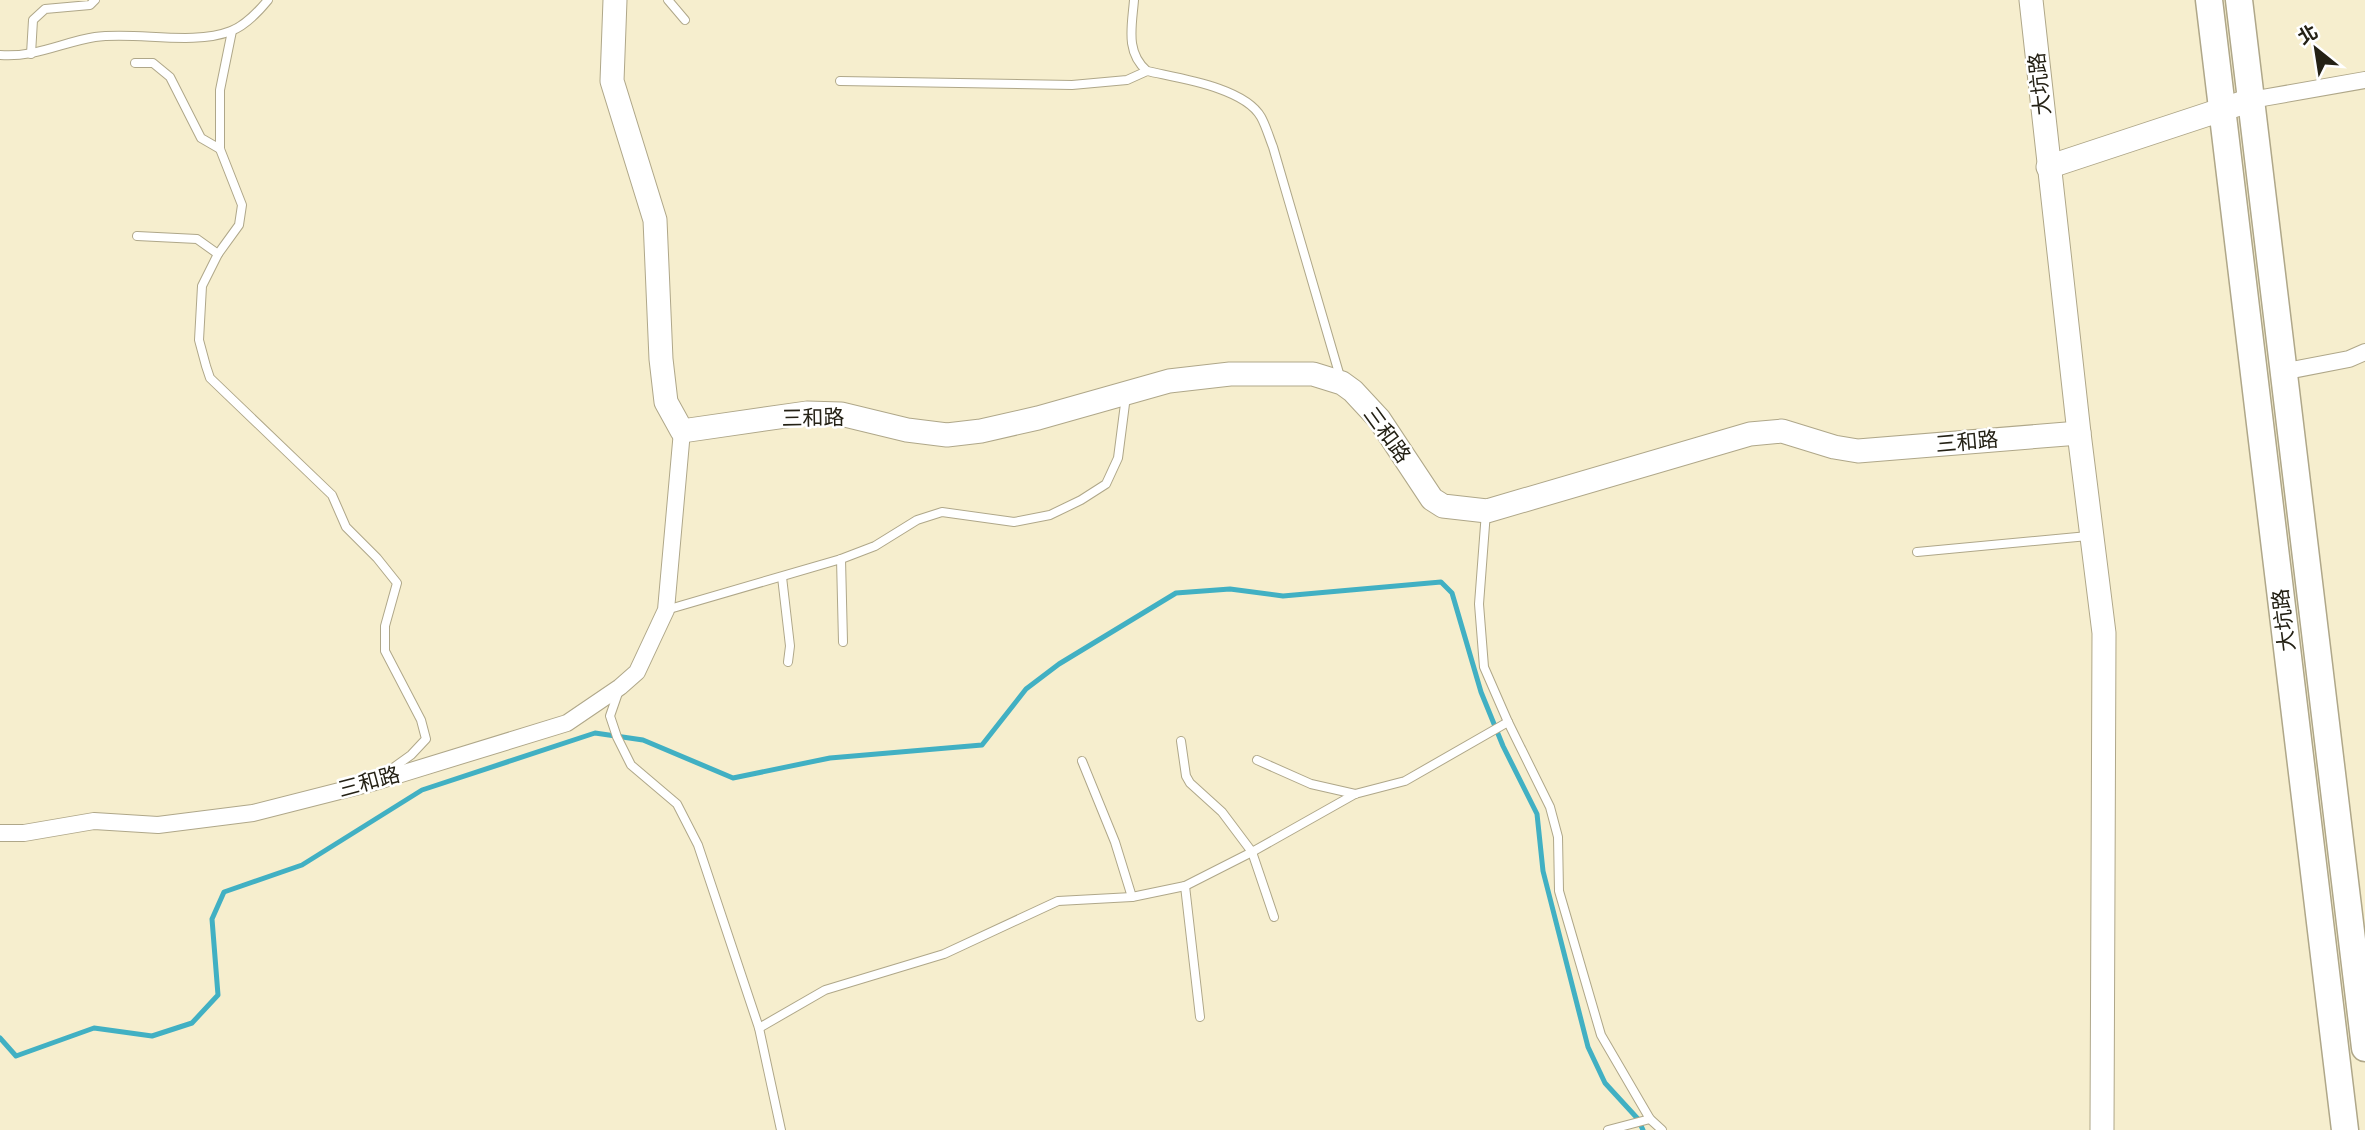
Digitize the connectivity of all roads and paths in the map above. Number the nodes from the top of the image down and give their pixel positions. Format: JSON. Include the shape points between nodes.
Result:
{"nodes":[{"id":1,"x":95,"y":0,"type":"edge"},
{"id":2,"x":268,"y":0,"type":"edge"},
{"id":3,"x":615,"y":0,"type":"edge"},
{"id":4,"x":668,"y":0,"type":"edge"},
{"id":5,"x":1134,"y":0,"type":"edge"},
{"id":6,"x":2031,"y":0,"type":"edge"},
{"id":7,"x":2209,"y":0,"type":"edge"},
{"id":8,"x":2239,"y":0,"type":"edge"},
{"id":9,"x":685,"y":20,"type":"dead end"},
{"id":10,"x":232,"y":31,"type":"junction"},
{"id":11,"x":32,"y":54,"type":"junction"},
{"id":12,"x":0,"y":55,"type":"edge"},
{"id":13,"x":135,"y":63,"type":"dead end"},
{"id":14,"x":1147,"y":71,"type":"junction"},
{"id":15,"x":2365,"y":80,"type":"edge"},
{"id":16,"x":840,"y":81,"type":"dead end"},
{"id":17,"x":2251,"y":100,"type":"junction"},
{"id":18,"x":2223,"y":111,"type":"junction"},
{"id":19,"x":220,"y":149,"type":"junction"},
{"id":20,"x":2048,"y":167,"type":"junction"},
{"id":21,"x":137,"y":236,"type":"dead end"},
{"id":22,"x":218,"y":254,"type":"junction"},
{"id":23,"x":2365,"y":352,"type":"edge"},
{"id":24,"x":2282,"y":372,"type":"junction"},
{"id":25,"x":1342,"y":383,"type":"junction"},
{"id":26,"x":1127,"y":393,"type":"junction"},
{"id":27,"x":682,"y":431,"type":"junction"},
{"id":28,"x":2079,"y":433,"type":"junction"},
{"id":29,"x":1486,"y":511,"type":"junction"},
{"id":30,"x":2091,"y":536,"type":"junction"},
{"id":31,"x":1917,"y":552,"type":"dead end"},
{"id":32,"x":841,"y":559,"type":"junction"},
{"id":33,"x":782,"y":577,"type":"junction"},
{"id":34,"x":666,"y":610,"type":"junction"},
{"id":35,"x":843,"y":642,"type":"dead end"},
{"id":36,"x":788,"y":662,"type":"dead end"},
{"id":37,"x":621,"y":687,"type":"junction"},
{"id":38,"x":1508,"y":722,"type":"junction"},
{"id":39,"x":1181,"y":741,"type":"dead end"},
{"id":40,"x":1256,"y":760,"type":"dead end"},
{"id":41,"x":1082,"y":761,"type":"dead end"},
{"id":42,"x":375,"y":782,"type":"junction"},
{"id":43,"x":1355,"y":794,"type":"junction"},
{"id":44,"x":0,"y":833,"type":"edge"},
{"id":45,"x":1252,"y":852,"type":"junction"},
{"id":46,"x":1185,"y":886,"type":"junction"},
{"id":47,"x":1132,"y":897,"type":"junction"},
{"id":48,"x":1274,"y":917,"type":"dead end"},
{"id":49,"x":1200,"y":1017,"type":"dead end"},
{"id":50,"x":759,"y":1028,"type":"junction"},
{"id":51,"x":2365,"y":1048,"type":"edge"},
{"id":52,"x":1650,"y":1119,"type":"junction"},
{"id":53,"x":781,"y":1130,"type":"edge"},
{"id":54,"x":1608,"y":1130,"type":"edge"},
{"id":55,"x":1661,"y":1130,"type":"edge"},
{"id":56,"x":2102,"y":1130,"type":"edge"},
{"id":57,"x":2345,"y":1130,"type":"edge"}],
"edges":[{"from":1,"to":11,"type":"lane","via":[[90,5],[46,9],[33,20]]},
{"from":2,"to":10,"type":"lane"},
{"from":3,"to":27,"type":"main road","via":[[612,81],[655,220],[663,381],[666,402]]},
{"from":4,"to":9,"type":"lane"},
{"from":5,"to":14,"type":"lane","via":[[1131,49]]},
{"from":6,"to":20,"type":"main road","name":"大坑路"},
{"from":7,"to":18,"type":"main road","name":"大坑路"},
{"from":8,"to":17,"type":"main road","name":"大坑路"},
{"from":10,"to":11,"type":"lane","via":[[174,38],[95,37]]},
{"from":10,"to":19,"type":"lane","via":[[220,90]]},
{"from":11,"to":12,"type":"lane"},
{"from":13,"to":19,"type":"lane","via":[[153,63],[170,77],[201,138]]},
{"from":14,"to":16,"type":"lane","via":[[1127,80],[1072,85]]},
{"from":14,"to":25,"type":"lane","via":[[1223,90],[1260,114]]},
{"from":15,"to":17,"type":"street"},
{"from":17,"to":18,"type":"main road"},
{"from":17,"to":24,"type":"main road","name":"大坑路"},
{"from":18,"to":20,"type":"main road"},
{"from":18,"to":57,"type":"main road","name":"大坑路"},
{"from":19,"to":22,"type":"lane","via":[[242,205],[239,225]]},
{"from":20,"to":28,"type":"main road","name":"大坑路"},
{"from":21,"to":22,"type":"lane","via":[[197,239]]},
{"from":22,"to":42,"type":"lane","via":[[202,286],[199,340],[210,378],[332,495],[346,527],[397,583],[384,626],[385,651],[422,720],[426,739]]},
{"from":23,"to":24,"type":"street"},
{"from":24,"to":51,"type":"main road","name":"大坑路"},
{"from":25,"to":26,"type":"main road","name":"三和路","via":[[1313,374],[1230,374],[1169,381]]},
{"from":25,"to":29,"type":"main road","name":"三和路","via":[[1379,419],[1432,499],[1443,506]]},
{"from":26,"to":27,"type":"main road","name":"三和路","via":[[1038,418],[947,435],[841,414],[807,414]]},
{"from":26,"to":32,"type":"lane","via":[[1118,458],[1106,484],[1081,500],[1050,515],[1014,522],[931,514],[875,546]]},
{"from":27,"to":34,"type":"street","name":"三和路"},
{"from":28,"to":29,"type":"main road","name":"三和路","via":[[1858,451],[1782,431],[1751,434]]},
{"from":28,"to":30,"type":"main road","name":"大坑路"},
{"from":29,"to":38,"type":"lane","via":[[1479,604],[1484,667]]},
{"from":30,"to":31,"type":"lane"},
{"from":30,"to":56,"type":"main road","name":"大坑路","via":[[2104,633]]},
{"from":32,"to":33,"type":"lane"},
{"from":32,"to":35,"type":"lane"},
{"from":33,"to":34,"type":"lane"},
{"from":33,"to":36,"type":"lane"},
{"from":34,"to":37,"type":"street","name":"三和路","via":[[637,672]]},
{"from":37,"to":42,"type":"street","name":"三和路","via":[[567,723]]},
{"from":37,"to":50,"type":"lane","via":[[610,716],[617,737],[631,765],[677,804],[698,845]]},
{"from":38,"to":43,"type":"lane","via":[[1405,781]]},
{"from":38,"to":52,"type":"lane","via":[[1550,807],[1558,837],[1559,891],[1601,1035]]},
{"from":39,"to":45,"type":"lane","via":[[1190,783],[1222,812]]},
{"from":40,"to":43,"type":"lane","via":[[1311,784]]},
{"from":41,"to":47,"type":"lane"},
{"from":42,"to":44,"type":"street","name":"三和路","via":[[253,813],[158,825],[94,821]]},
{"from":43,"to":45,"type":"lane"},
{"from":45,"to":46,"type":"lane"},
{"from":45,"to":48,"type":"lane"},
{"from":46,"to":47,"type":"lane"},
{"from":46,"to":49,"type":"lane"},
{"from":47,"to":50,"type":"lane","via":[[1058,901],[944,954],[825,990]]},
{"from":50,"to":53,"type":"lane"},
{"from":52,"to":54,"type":"lane"},
{"from":52,"to":55,"type":"lane"}]}
